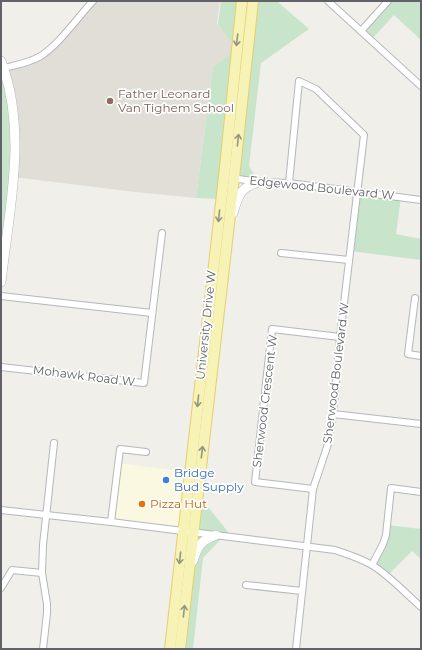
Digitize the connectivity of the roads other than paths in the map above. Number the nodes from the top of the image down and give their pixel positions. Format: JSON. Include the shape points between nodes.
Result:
{"nodes":[{"id":1,"x":93,"y":1,"type":"edge"},
{"id":2,"x":242,"y":1,"type":"edge"},
{"id":3,"x":253,"y":1,"type":"edge"},
{"id":4,"x":328,"y":1,"type":"edge"},
{"id":5,"x":388,"y":1,"type":"edge"},
{"id":6,"x":361,"y":31,"type":"junction"},
{"id":7,"x":2,"y":65,"type":"edge"},
{"id":8,"x":421,"y":86,"type":"edge"},
{"id":9,"x":224,"y":177,"type":"junction"},
{"id":10,"x":234,"y":178,"type":"junction"},
{"id":11,"x":259,"y":182,"type":"junction"},
{"id":12,"x":289,"y":183,"type":"junction"},
{"id":13,"x":358,"y":192,"type":"junction"},
{"id":14,"x":421,"y":200,"type":"edge"},
{"id":15,"x":229,"y":224,"type":"junction"},
{"id":16,"x":162,"y":233,"type":"dead end"},
{"id":17,"x":281,"y":253,"type":"dead end"},
{"id":18,"x":349,"y":260,"type":"junction"},
{"id":19,"x":1,"y":282,"type":"edge"},
{"id":20,"x":1,"y":296,"type":"edge"},
{"id":21,"x":415,"y":298,"type":"dead end"},
{"id":22,"x":152,"y":313,"type":"junction"},
{"id":23,"x":340,"y":336,"type":"junction"},
{"id":24,"x":421,"y":356,"type":"edge"},
{"id":25,"x":1,"y":366,"type":"edge"},
{"id":26,"x":333,"y":414,"type":"junction"},
{"id":27,"x":421,"y":424,"type":"edge"},
{"id":28,"x":54,"y":443,"type":"dead end"},
{"id":29,"x":146,"y":452,"type":"dead end"},
{"id":30,"x":313,"y":489,"type":"junction"},
{"id":31,"x":421,"y":492,"type":"edge"},
{"id":32,"x":1,"y":510,"type":"edge"},
{"id":33,"x":46,"y":515,"type":"junction"},
{"id":34,"x":111,"y":522,"type":"junction"},
{"id":35,"x":188,"y":532,"type":"junction"},
{"id":36,"x":216,"y":535,"type":"junction"},
{"id":37,"x":308,"y":545,"type":"junction"},
{"id":38,"x":372,"y":565,"type":"junction"},
{"id":39,"x":42,"y":573,"type":"junction"},
{"id":40,"x":188,"y":574,"type":"junction"},
{"id":41,"x":246,"y":585,"type":"dead end"},
{"id":42,"x":1,"y":588,"type":"edge"},
{"id":43,"x":302,"y":591,"type":"junction"},
{"id":44,"x":421,"y":607,"type":"edge"},
{"id":45,"x":43,"y":649,"type":"edge"},
{"id":46,"x":170,"y":649,"type":"edge"},
{"id":47,"x":180,"y":649,"type":"edge"},
{"id":48,"x":296,"y":649,"type":"edge"}],
"edges":[{"from":1,"to":7,"type":"street","via":[[45,53],[32,61]]},
{"from":2,"to":9,"type":"main road","name":"University Drive W","one_way":true},
{"from":10,"to":3,"type":"main road","name":"University Drive W","one_way":true},
{"from":4,"to":6,"type":"street"},
{"from":5,"to":6,"type":"street"},
{"from":6,"to":8,"type":"street"},
{"from":7,"to":19,"type":"street","via":[[12,110],[15,161]]},
{"from":9,"to":10,"type":"street","name":"Edgewood Boulevard W"},
{"from":9,"to":35,"type":"main road","name":"University Drive W","one_way":true},
{"from":10,"to":11,"type":"street","name":"Edgewood Boulevard W"},
{"from":10,"to":15,"type":"main road","name":"University Drive W"},
{"from":11,"to":12,"type":"street","name":"Edgewood Boulevard W"},
{"from":11,"to":15,"type":"street","via":[[250,184],[242,190]]},
{"from":12,"to":13,"type":"street","name":"Edgewood Boulevard W"},
{"from":12,"to":13,"type":"street","name":"Sherwood Boulevard W","via":[[299,81],[316,90],[364,135]]},
{"from":13,"to":14,"type":"street","name":"Edgewood Boulevard W"},
{"from":13,"to":18,"type":"street","name":"Sherwood Boulevard W"},
{"from":35,"to":15,"type":"main road","name":"University Drive W","one_way":true},
{"from":16,"to":22,"type":"street","name":"Mohawk Road W"},
{"from":17,"to":18,"type":"street"},
{"from":18,"to":23,"type":"street","name":"Sherwood Boulevard W"},
{"from":20,"to":22,"type":"street"},
{"from":21,"to":24,"type":"street","via":[[408,354]]},
{"from":22,"to":25,"type":"street","name":"Mohawk Road W","via":[[144,383]]},
{"from":23,"to":26,"type":"street","name":"Sherwood Boulevard W"},
{"from":23,"to":30,"type":"street","name":"Sherwood Crescent W","via":[[272,329],[255,482]]},
{"from":26,"to":27,"type":"street"},
{"from":26,"to":30,"type":"street","name":"Sherwood Boulevard W","via":[[328,444]]},
{"from":28,"to":33,"type":"street"},
{"from":29,"to":34,"type":"street","via":[[120,449]]},
{"from":30,"to":37,"type":"street","name":"Sherwood Boulevard W"},
{"from":31,"to":38,"type":"street","via":[[391,488],[386,535]]},
{"from":32,"to":33,"type":"street"},
{"from":33,"to":34,"type":"street"},
{"from":33,"to":39,"type":"street"},
{"from":34,"to":35,"type":"street"},
{"from":35,"to":36,"type":"street"},
{"from":35,"to":40,"type":"main road","name":"University Drive W"},
{"from":35,"to":46,"type":"main road","name":"University Drive W","one_way":true},
{"from":36,"to":37,"type":"street"},
{"from":36,"to":40,"type":"street","via":[[199,545]]},
{"from":37,"to":38,"type":"street","via":[[335,550]]},
{"from":37,"to":43,"type":"street","name":"Sherwood Boulevard W"},
{"from":38,"to":44,"type":"street"},
{"from":39,"to":42,"type":"street","via":[[12,570]]},
{"from":39,"to":45,"type":"street","via":[[47,604]]},
{"from":47,"to":40,"type":"main road","name":"University Drive W","one_way":true},
{"from":41,"to":43,"type":"street"},
{"from":43,"to":48,"type":"street","name":"Sherwood Boulevard W"}]}
